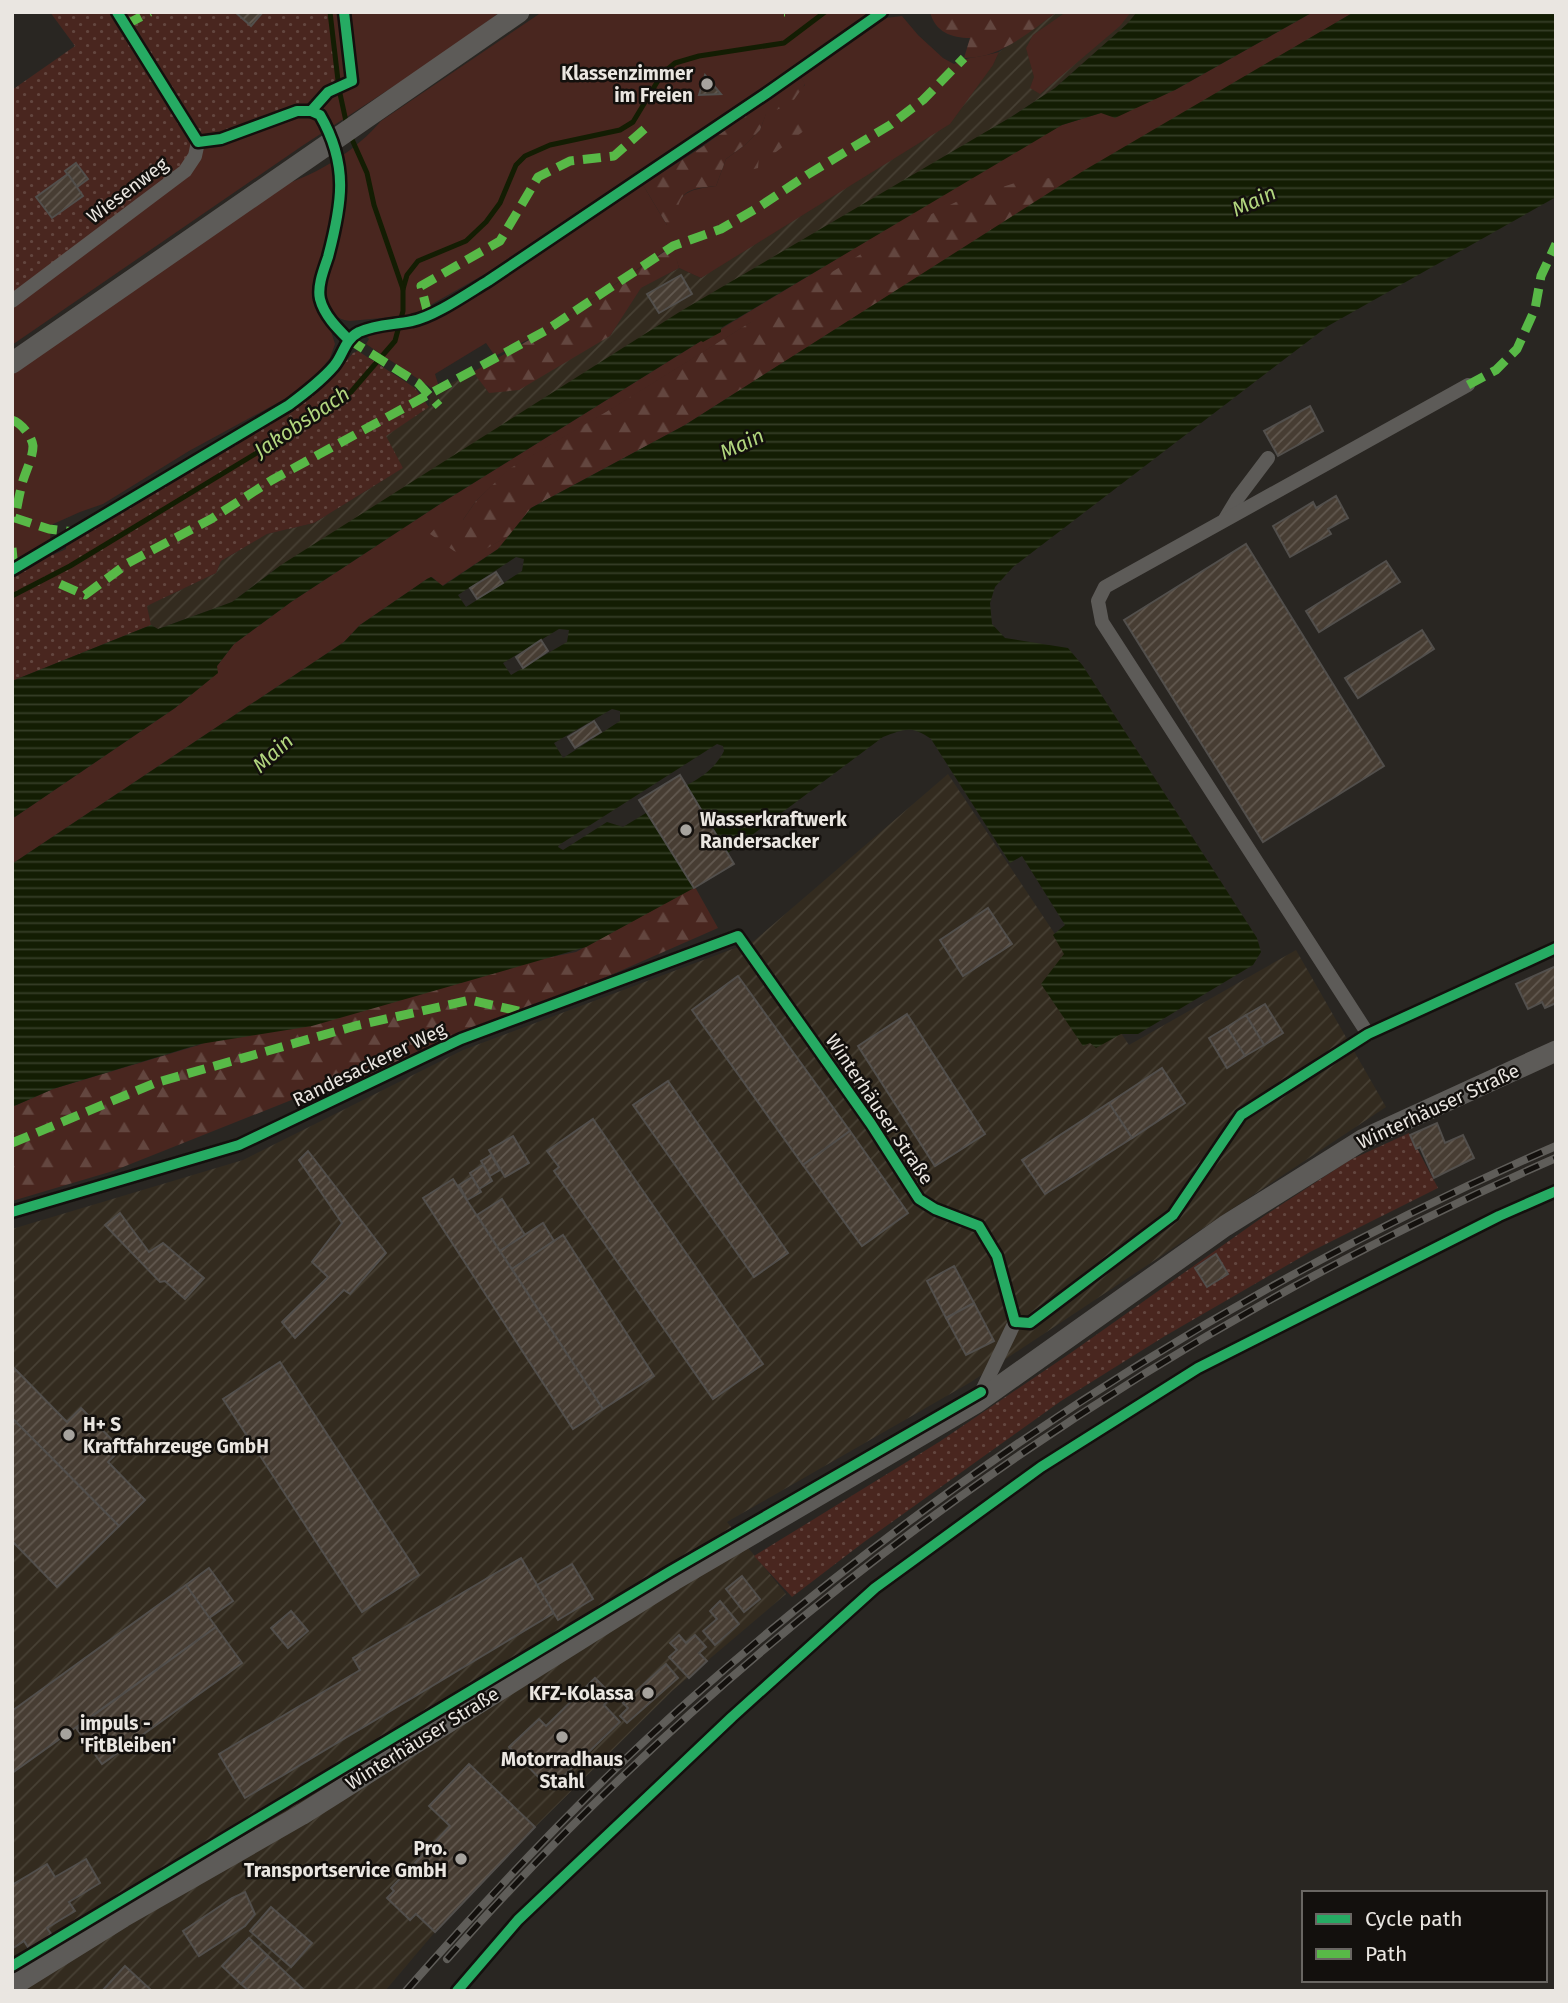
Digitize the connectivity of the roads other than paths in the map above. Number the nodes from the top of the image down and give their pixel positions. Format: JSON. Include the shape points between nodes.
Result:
{"nodes":[{"id":1,"x":519,"y":12,"type":"edge"},
{"id":2,"x":121,"y":19,"type":"edge"},
{"id":3,"x":12,"y":301,"type":"edge"},
{"id":4,"x":12,"y":363,"type":"edge"},
{"id":5,"x":1468,"y":385,"type":"dead end"},
{"id":6,"x":1268,"y":458,"type":"dead end"},
{"id":7,"x":1225,"y":521,"type":"junction"},
{"id":8,"x":738,"y":936,"type":"joint"},
{"id":9,"x":1556,"y":948,"type":"edge"},
{"id":10,"x":1368,"y":1034,"type":"junction"},
{"id":11,"x":1556,"y":1051,"type":"edge"},
{"id":12,"x":12,"y":1212,"type":"edge"},
{"id":13,"x":1015,"y":1322,"type":"junction"},
{"id":14,"x":976,"y":1403,"type":"junction"},
{"id":15,"x":12,"y":1986,"type":"edge"}],
"edges":[{"from":1,"to":4,"type":"main road"},
{"from":2,"to":3,"type":"street","name":"Wiesenweg","via":[[198,142],[195,156],[185,171]]},
{"from":5,"to":7,"type":"street"},
{"from":6,"to":7,"type":"street"},
{"from":7,"to":10,"type":"street","via":[[1105,587],[1098,601],[1102,622]]},
{"from":8,"to":12,"type":"street","name":"Randesackerer Weg","via":[[461,1039],[239,1145]]},
{"from":8,"to":13,"type":"street","name":"Winterhäuser Straße","via":[[919,1199],[979,1226],[997,1256]]},
{"from":9,"to":10,"type":"street"},
{"from":10,"to":13,"type":"street","via":[[1241,1115],[1173,1214],[1030,1323]]},
{"from":11,"to":14,"type":"main road","name":"Winterhäuser Straße","via":[[1364,1139],[1225,1226]]},
{"from":13,"to":14,"type":"street"},
{"from":14,"to":15,"type":"main road","name":"Winterhäuser Straße","via":[[674,1580],[300,1815]]}]}
